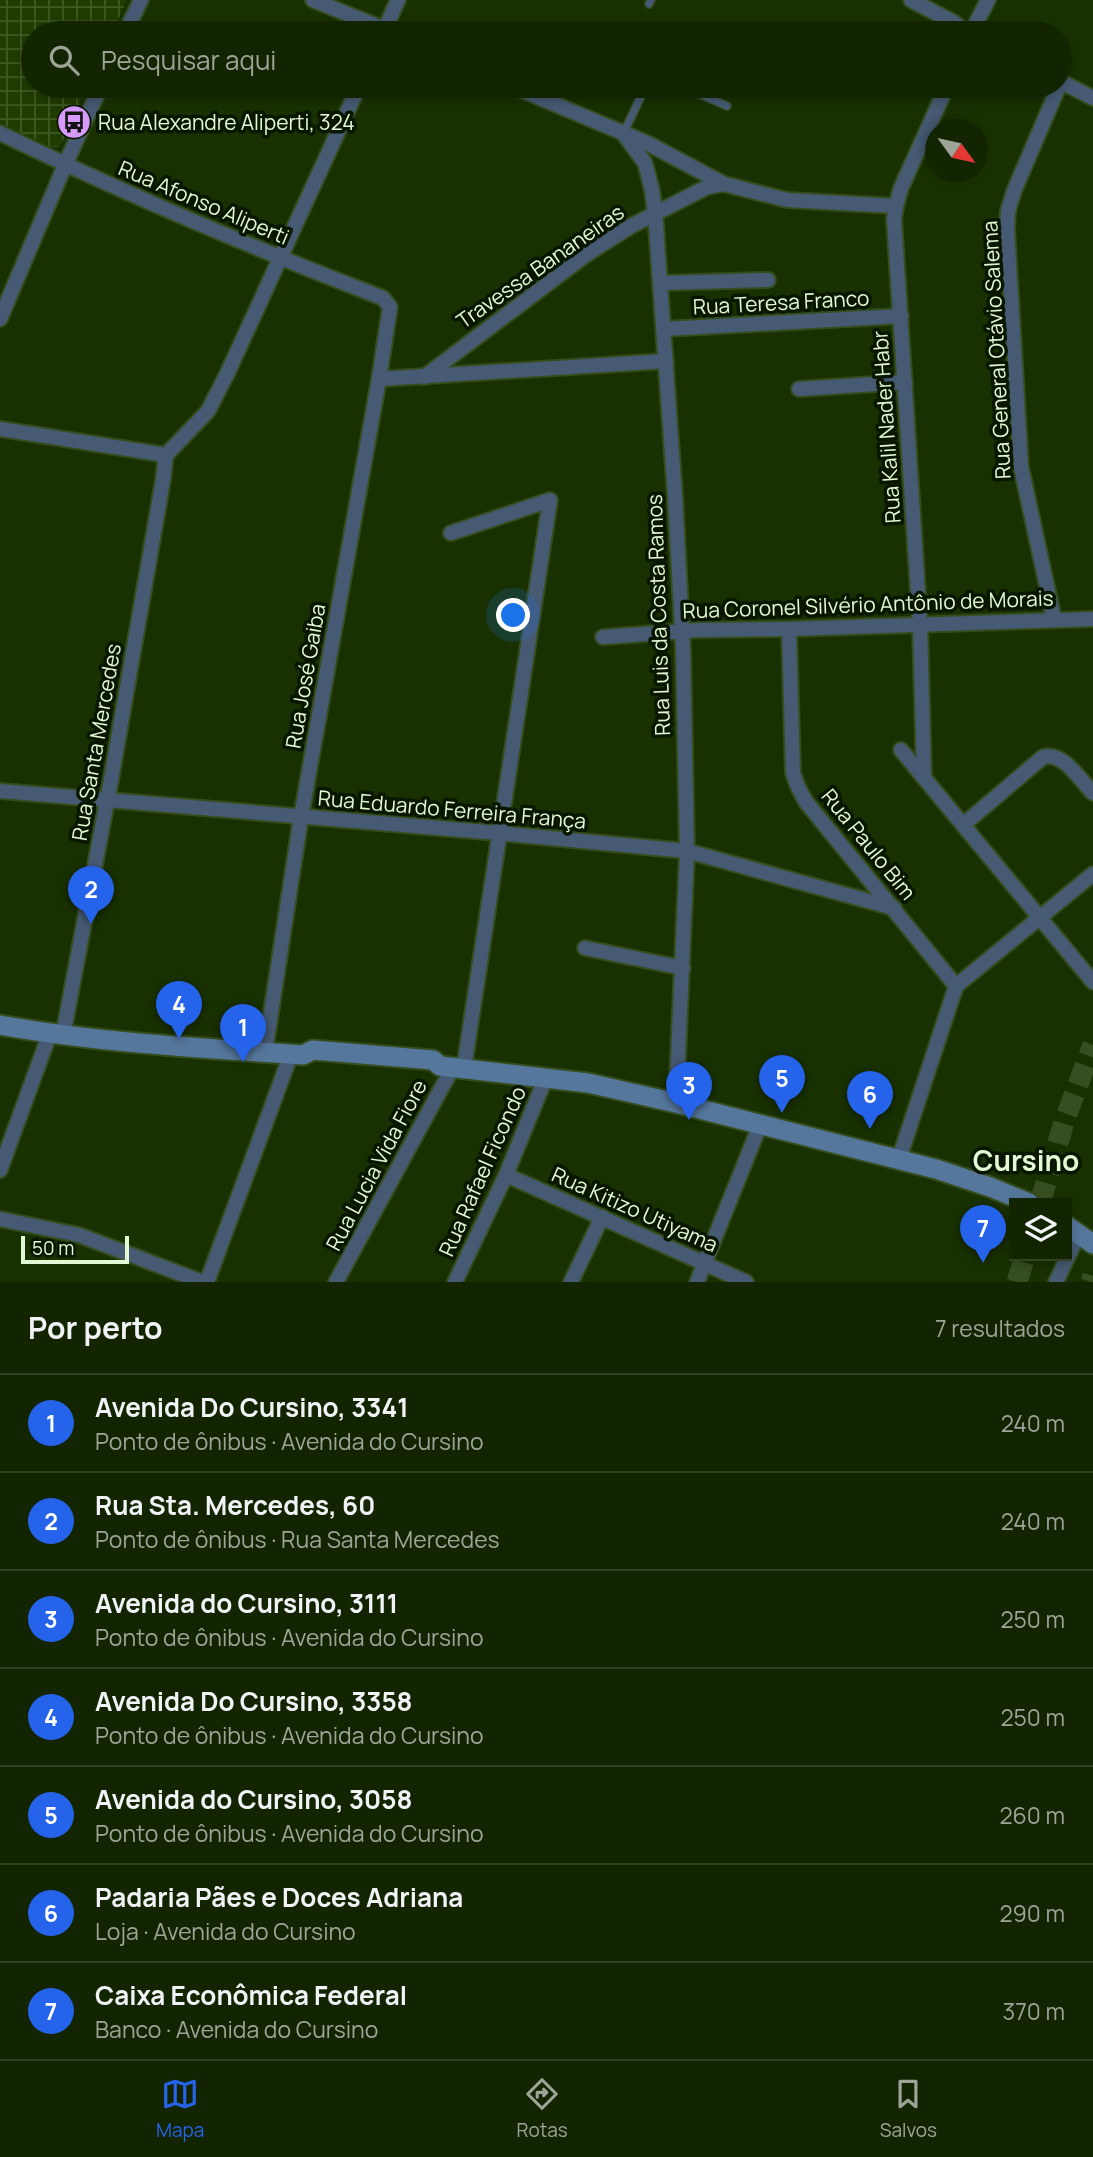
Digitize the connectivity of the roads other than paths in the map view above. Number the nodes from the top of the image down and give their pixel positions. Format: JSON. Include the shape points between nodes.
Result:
{"nodes":[{"id":1,"x":141,"y":0,"type":"edge"},
{"id":2,"x":313,"y":0,"type":"edge"},
{"id":3,"x":398,"y":0,"type":"edge"},
{"id":4,"x":911,"y":0,"type":"edge"},
{"id":5,"x":988,"y":0,"type":"edge"},
{"id":6,"x":131,"y":21,"type":"edge"},
{"id":7,"x":362,"y":21,"type":"edge"},
{"id":8,"x":391,"y":21,"type":"edge"},
{"id":9,"x":951,"y":21,"type":"edge"},
{"id":10,"x":976,"y":21,"type":"edge"},
{"id":11,"x":1072,"y":88,"type":"edge"},
{"id":12,"x":96,"y":98,"type":"edge"},
{"id":13,"x":353,"y":98,"type":"edge"},
{"id":14,"x":540,"y":98,"type":"edge"},
{"id":15,"x":640,"y":98,"type":"edge"},
{"id":16,"x":709,"y":98,"type":"edge"},
{"id":17,"x":942,"y":98,"type":"edge"},
{"id":18,"x":1054,"y":98,"type":"edge"},
{"id":19,"x":1093,"y":98,"type":"edge"},
{"id":20,"x":727,"y":106,"type":"dead end"},
{"id":21,"x":0,"y":133,"type":"edge"},
{"id":22,"x":623,"y":133,"type":"junction"},
{"id":23,"x":65,"y":165,"type":"junction"},
{"id":24,"x":724,"y":184,"type":"junction"},
{"id":25,"x":896,"y":206,"type":"junction"},
{"id":26,"x":655,"y":212,"type":"junction"},
{"id":27,"x":280,"y":258,"type":"junction"},
{"id":28,"x":768,"y":280,"type":"dead end"},
{"id":29,"x":660,"y":284,"type":"junction"},
{"id":30,"x":390,"y":307,"type":"joint"},
{"id":31,"x":901,"y":316,"type":"junction"},
{"id":32,"x":0,"y":319,"type":"edge"},
{"id":33,"x":664,"y":329,"type":"junction"},
{"id":34,"x":666,"y":361,"type":"junction"},
{"id":35,"x":424,"y":377,"type":"junction"},
{"id":36,"x":379,"y":379,"type":"junction"},
{"id":37,"x":905,"y":382,"type":"junction"},
{"id":38,"x":799,"y":389,"type":"dead end"},
{"id":39,"x":0,"y":429,"type":"edge"},
{"id":40,"x":166,"y":455,"type":"junction"},
{"id":41,"x":451,"y":533,"type":"dead end"},
{"id":42,"x":1054,"y":619,"type":"junction"},
{"id":43,"x":1093,"y":619,"type":"edge"},
{"id":44,"x":920,"y":624,"type":"junction"},
{"id":45,"x":789,"y":629,"type":"junction"},
{"id":46,"x":682,"y":631,"type":"junction"},
{"id":47,"x":603,"y":637,"type":"dead end"},
{"id":48,"x":901,"y":750,"type":"dead end"},
{"id":49,"x":924,"y":776,"type":"junction"},
{"id":50,"x":0,"y":791,"type":"edge"},
{"id":51,"x":1093,"y":793,"type":"edge"},
{"id":52,"x":107,"y":799,"type":"junction"},
{"id":53,"x":301,"y":817,"type":"junction"},
{"id":54,"x":963,"y":825,"type":"junction"},
{"id":55,"x":498,"y":833,"type":"junction"},
{"id":56,"x":687,"y":851,"type":"junction"},
{"id":57,"x":1093,"y":874,"type":"edge"},
{"id":58,"x":894,"y":908,"type":"junction"},
{"id":59,"x":1038,"y":917,"type":"junction"},
{"id":60,"x":585,"y":948,"type":"dead end"},
{"id":61,"x":683,"y":968,"type":"junction"},
{"id":62,"x":1093,"y":982,"type":"edge"},
{"id":63,"x":956,"y":986,"type":"junction"},
{"id":64,"x":0,"y":1025,"type":"edge"},
{"id":65,"x":56,"y":1034,"type":"junction"},
{"id":66,"x":265,"y":1052,"type":"junction"},
{"id":67,"x":297,"y":1054,"type":"junction"},
{"id":68,"x":452,"y":1067,"type":"junction"},
{"id":69,"x":546,"y":1077,"type":"junction"},
{"id":70,"x":676,"y":1103,"type":"junction"},
{"id":71,"x":760,"y":1125,"type":"junction"},
{"id":72,"x":899,"y":1159,"type":"junction"},
{"id":73,"x":0,"y":1170,"type":"edge"},
{"id":74,"x":506,"y":1175,"type":"junction"},
{"id":75,"x":1017,"y":1198,"type":"edge"},
{"id":76,"x":602,"y":1217,"type":"junction"},
{"id":77,"x":0,"y":1219,"type":"edge"},
{"id":78,"x":1080,"y":1234,"type":"edge"},
{"id":79,"x":705,"y":1264,"type":"junction"},
{"id":80,"x":202,"y":1282,"type":"edge"},
{"id":81,"x":207,"y":1282,"type":"edge"},
{"id":82,"x":337,"y":1282,"type":"edge"},
{"id":83,"x":455,"y":1282,"type":"edge"},
{"id":84,"x":571,"y":1282,"type":"edge"},
{"id":85,"x":697,"y":1282,"type":"edge"},
{"id":86,"x":746,"y":1282,"type":"edge"},
{"id":87,"x":1056,"y":1282,"type":"edge"}],
"edges":[{"from":1,"to":6,"type":"street"},
{"from":2,"to":7,"type":"street"},
{"from":3,"to":8,"type":"street"},
{"from":4,"to":9,"type":"street"},
{"from":5,"to":10,"type":"street"},
{"from":11,"to":19,"type":"street"},
{"from":12,"to":23,"type":"street"},
{"from":13,"to":27,"type":"street"},
{"from":14,"to":22,"type":"street"},
{"from":15,"to":22,"type":"lane"},
{"from":16,"to":20,"type":"lane"},
{"from":17,"to":25,"type":"street","name":"Rua Kalil Nader Habr"},
{"from":18,"to":42,"type":"street","name":"Rua General Otávio Salema","via":[[1014,191],[1007,228],[1021,467]]},
{"from":21,"to":23,"type":"street","name":"Rua Afonso Aliperti"},
{"from":22,"to":24,"type":"street"},
{"from":22,"to":26,"type":"street","name":"Rua Luis da Costa Ramos","via":[[645,163]]},
{"from":23,"to":27,"type":"street","name":"Rua Afonso Aliperti"},
{"from":23,"to":32,"type":"street"},
{"from":24,"to":25,"type":"street","via":[[787,200]]},
{"from":24,"to":26,"type":"street","name":"Travessa Bananeiras","via":[[707,187]]},
{"from":25,"to":31,"type":"street","name":"Rua Kalil Nader Habr"},
{"from":26,"to":29,"type":"street","name":"Rua Luis da Costa Ramos"},
{"from":26,"to":35,"type":"street","name":"Travessa Bananeiras","via":[[587,254]]},
{"from":27,"to":30,"type":"street","name":"Rua Afonso Aliperti","via":[[383,298]]},
{"from":27,"to":40,"type":"street","via":[[208,411]]},
{"from":28,"to":29,"type":"street"},
{"from":29,"to":33,"type":"street","name":"Rua Luis da Costa Ramos"},
{"from":30,"to":36,"type":"street","name":"Rua José Gaiba"},
{"from":31,"to":33,"type":"street","name":"Rua Teresa Franco"},
{"from":31,"to":37,"type":"street","name":"Rua Kalil Nader Habr"},
{"from":33,"to":34,"type":"street","name":"Rua Luis da Costa Ramos"},
{"from":34,"to":35,"type":"street"},
{"from":34,"to":46,"type":"street","name":"Rua Luis da Costa Ramos"},
{"from":35,"to":36,"type":"street"},
{"from":36,"to":53,"type":"street","name":"Rua José Gaiba"},
{"from":37,"to":38,"type":"street"},
{"from":37,"to":44,"type":"street","name":"Rua Kalil Nader Habr"},
{"from":39,"to":40,"type":"street"},
{"from":40,"to":52,"type":"street","name":"Rua Santa Mercedes"},
{"from":41,"to":55,"type":"street","via":[[550,500]]},
{"from":42,"to":43,"type":"street","name":"Rua Coronel Silvério Antônio de Morais"},
{"from":42,"to":44,"type":"street","name":"Rua Coronel Silvério Antônio de Morais"},
{"from":44,"to":45,"type":"street","name":"Rua Coronel Silvério Antônio de Morais"},
{"from":44,"to":49,"type":"street","name":"Rua Kalil Nader Habr"},
{"from":45,"to":46,"type":"street","name":"Rua Coronel Silvério Antônio de Morais"},
{"from":45,"to":58,"type":"street","name":"Rua Paulo Bim","via":[[793,773],[798,787]]},
{"from":46,"to":47,"type":"street","name":"Rua Coronel Silvério Antônio de Morais"},
{"from":46,"to":56,"type":"street","name":"Rua Luis da Costa Ramos"},
{"from":48,"to":49,"type":"street"},
{"from":49,"to":54,"type":"street"},
{"from":50,"to":52,"type":"street","name":"Rua Eduardo Ferreira França"},
{"from":51,"to":54,"type":"street","via":[[1059,757],[1050,755]]},
{"from":52,"to":53,"type":"street","name":"Rua Eduardo Ferreira França"},
{"from":52,"to":65,"type":"street","name":"Rua Santa Mercedes"},
{"from":53,"to":55,"type":"street","name":"Rua Eduardo Ferreira França"},
{"from":53,"to":66,"type":"street","name":"Rua José Gaiba"},
{"from":54,"to":59,"type":"street"},
{"from":55,"to":56,"type":"street","name":"Rua Eduardo Ferreira França"},
{"from":55,"to":68,"type":"street"},
{"from":56,"to":58,"type":"street","name":"Rua Eduardo Ferreira França"},
{"from":56,"to":61,"type":"street","name":"Rua Luis da Costa Ramos"},
{"from":57,"to":59,"type":"street"},
{"from":58,"to":63,"type":"street","name":"Rua Paulo Bim"},
{"from":59,"to":62,"type":"street"},
{"from":59,"to":63,"type":"street"},
{"from":60,"to":61,"type":"street"},
{"from":61,"to":70,"type":"street","name":"Rua Luis da Costa Ramos"},
{"from":63,"to":72,"type":"street"},
{"from":64,"to":65,"type":"main road"},
{"from":65,"to":66,"type":"main road"},
{"from":65,"to":73,"type":"street","name":"Rua Santa Mercedes"},
{"from":66,"to":67,"type":"main road"},
{"from":67,"to":68,"type":"main road","via":[[322,1062],[433,1070]]},
{"from":67,"to":81,"type":"street"},
{"from":68,"to":69,"type":"main road"},
{"from":68,"to":82,"type":"street","name":"Rua Lucia Vida Fiore"},
{"from":69,"to":70,"type":"main road"},
{"from":69,"to":74,"type":"street","name":"Rua Rafael Ficondo"},
{"from":70,"to":71,"type":"main road"},
{"from":71,"to":72,"type":"main road"},
{"from":71,"to":79,"type":"street"},
{"from":72,"to":75,"type":"main road"},
{"from":74,"to":76,"type":"street","name":"Rua Kitizo Utiyama"},
{"from":74,"to":83,"type":"street","name":"Rua Rafael Ficondo"},
{"from":76,"to":79,"type":"street","name":"Rua Kitizo Utiyama"},
{"from":76,"to":84,"type":"street"},
{"from":77,"to":80,"type":"street","via":[[79,1235]]},
{"from":78,"to":87,"type":"street"},
{"from":79,"to":85,"type":"street"},
{"from":79,"to":86,"type":"street","name":"Rua Kitizo Utiyama"}]}
